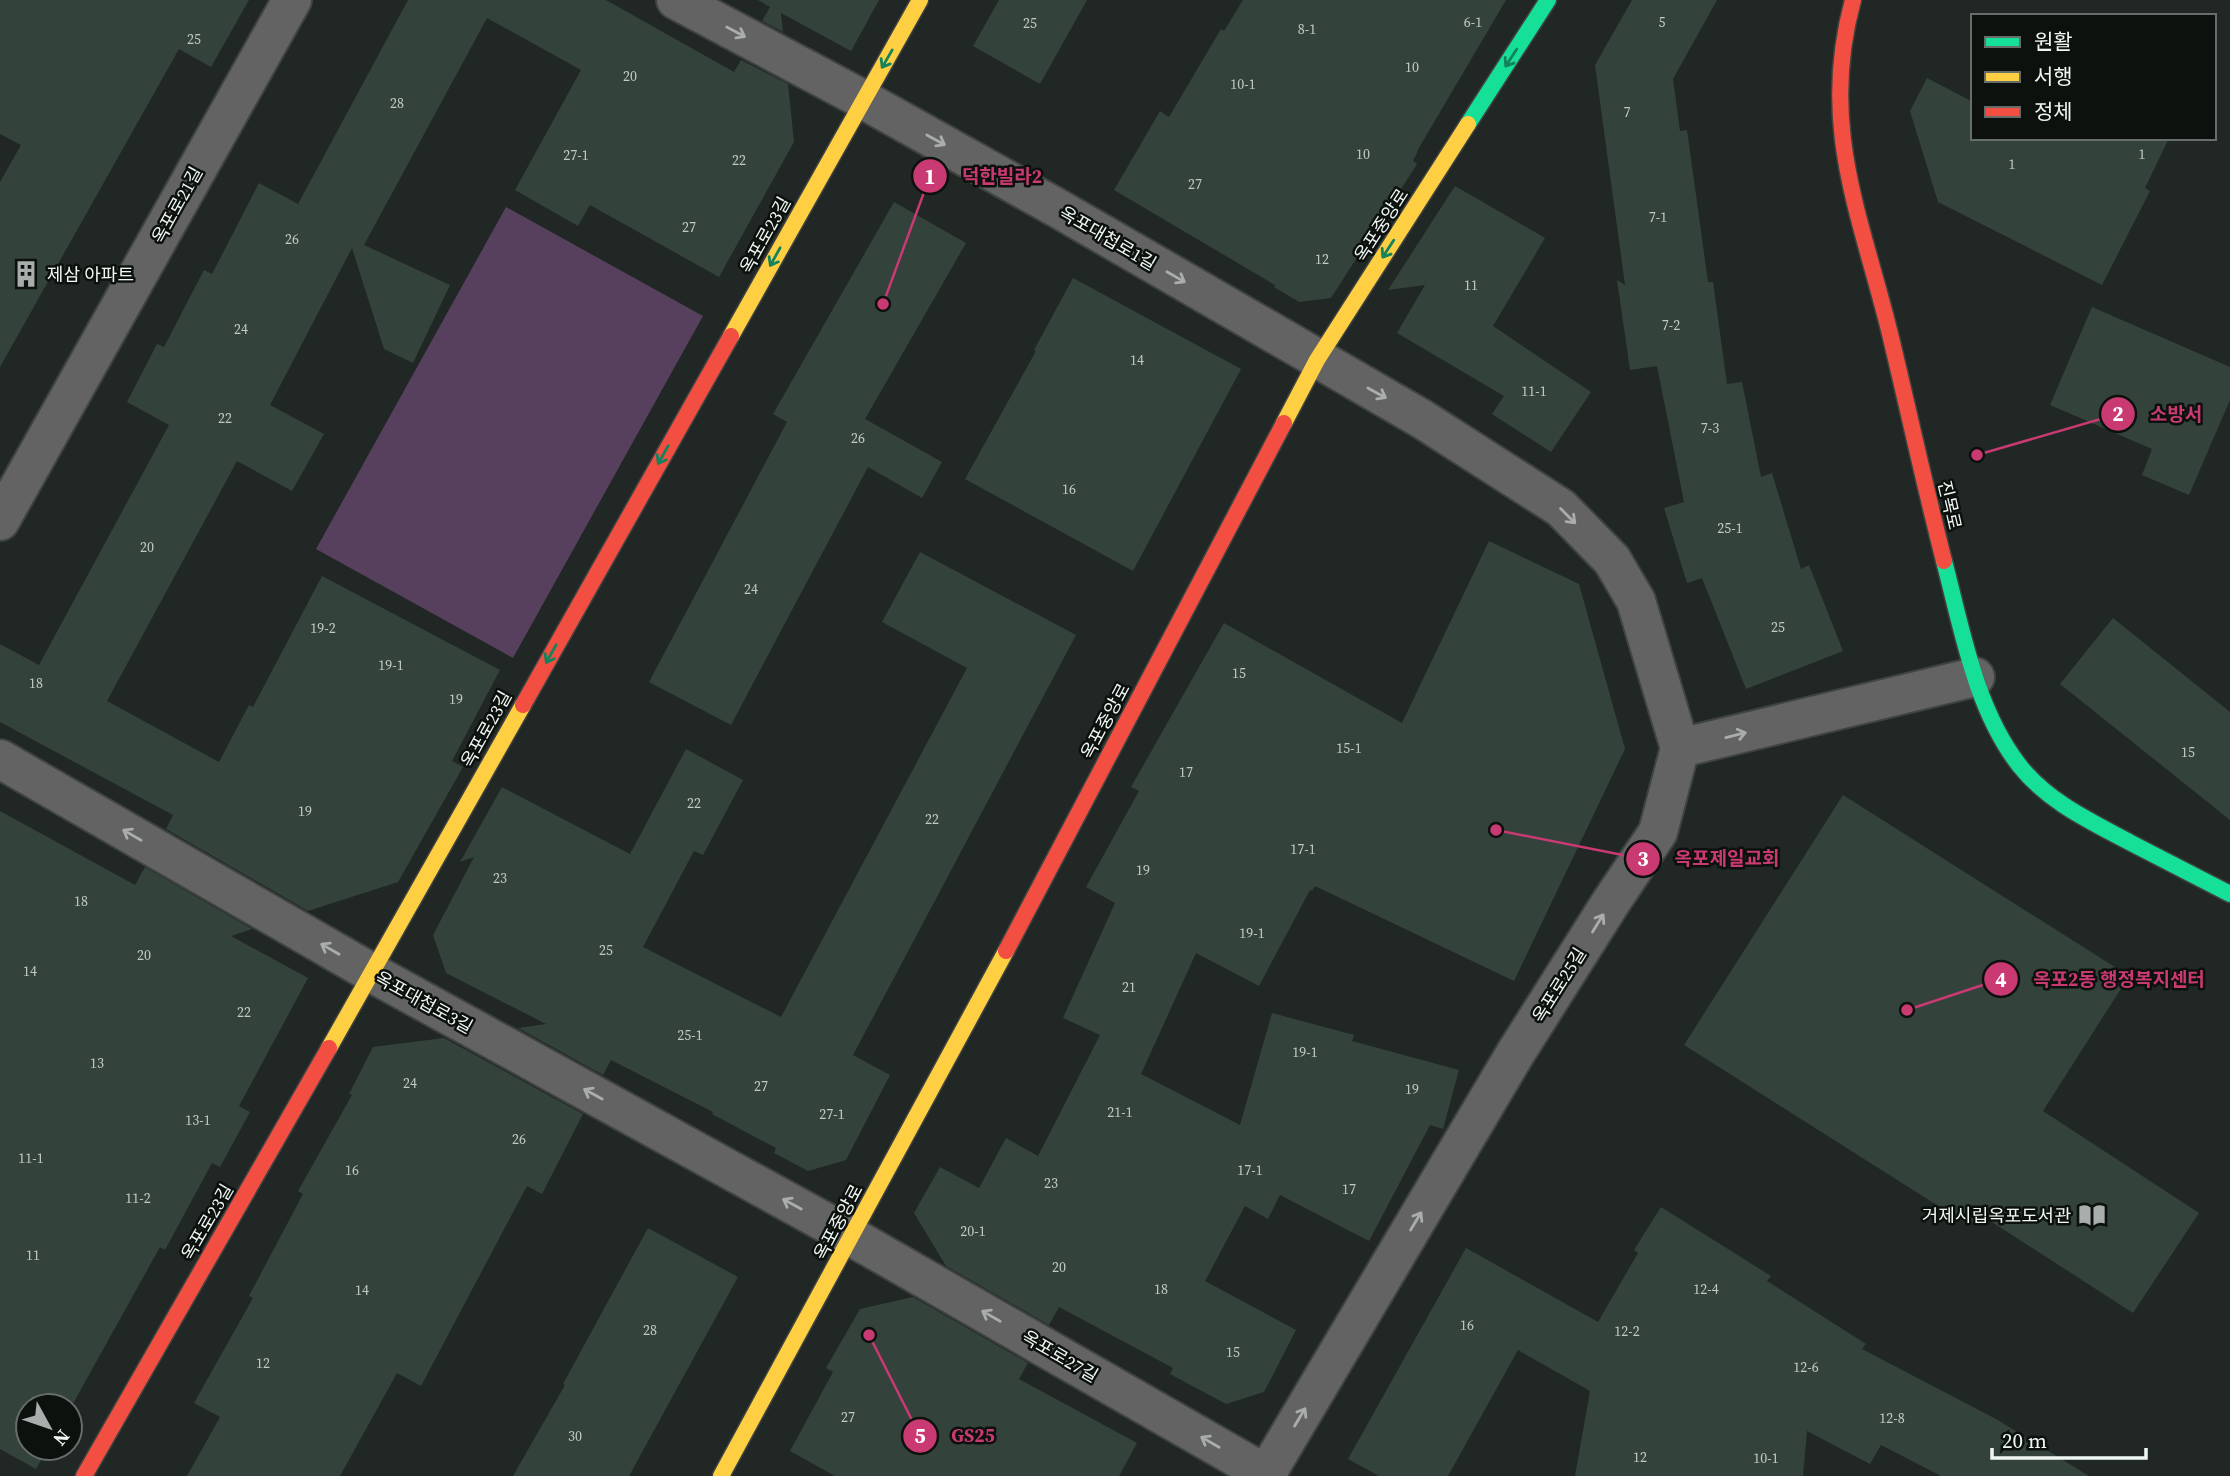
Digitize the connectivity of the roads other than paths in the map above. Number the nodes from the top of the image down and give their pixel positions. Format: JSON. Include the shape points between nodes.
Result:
{"nodes":[{"id":1,"x":292,"y":0,"type":"edge"},
{"id":2,"x":676,"y":0,"type":"edge"},
{"id":3,"x":920,"y":0,"type":"edge"},
{"id":4,"x":1548,"y":0,"type":"edge"},
{"id":5,"x":1853,"y":0,"type":"edge"},
{"id":6,"x":863,"y":100,"type":"junction"},
{"id":7,"x":1317,"y":360,"type":"junction"},
{"id":8,"x":0,"y":521,"type":"edge"},
{"id":9,"x":1975,"y":677,"type":"junction"},
{"id":10,"x":1680,"y":748,"type":"junction"},
{"id":11,"x":0,"y":760,"type":"edge"},
{"id":12,"x":2230,"y":894,"type":"edge"},
{"id":13,"x":372,"y":973,"type":"junction"},
{"id":14,"x":852,"y":1237,"type":"junction"},
{"id":15,"x":1267,"y":1475,"type":"edge"},
{"id":16,"x":83,"y":1476,"type":"edge"},
{"id":17,"x":721,"y":1476,"type":"edge"}],
"edges":[{"from":1,"to":8,"type":"street","name":"옥포로21길"},
{"from":2,"to":6,"type":"street","name":"옥포대첩로1길","one_way":true},
{"from":3,"to":6,"type":"street","name":"옥포로23길","one_way":true},
{"from":4,"to":7,"type":"street","name":"옥포중앙로","one_way":true},
{"from":5,"to":9,"type":"street","name":"진목로","via":[[1837,80],[1848,171]]},
{"from":6,"to":7,"type":"street","name":"옥포대첩로1길","one_way":true},
{"from":6,"to":13,"type":"street","name":"옥포로23길","one_way":true},
{"from":7,"to":10,"type":"street","name":"옥포대첩로1길","one_way":true,"via":[[1422,418],[1561,508],[1612,560],[1636,601]]},
{"from":7,"to":14,"type":"street","name":"옥포중앙로"},
{"from":10,"to":9,"type":"street","one_way":true},
{"from":9,"to":12,"type":"street","name":"진목로","via":[[2004,744],[2033,783],[2076,814]]},
{"from":15,"to":10,"type":"street","name":"옥포로25길","one_way":true,"via":[[1515,1054],[1658,832]]},
{"from":13,"to":11,"type":"street","name":"옥포대첩로3길","one_way":true},
{"from":14,"to":13,"type":"street","name":"옥포대첩로3길","one_way":true},
{"from":13,"to":16,"type":"street","name":"옥포로23길"},
{"from":15,"to":14,"type":"street","name":"옥포로27길","one_way":true},
{"from":14,"to":17,"type":"street","name":"옥포중앙로"}]}
